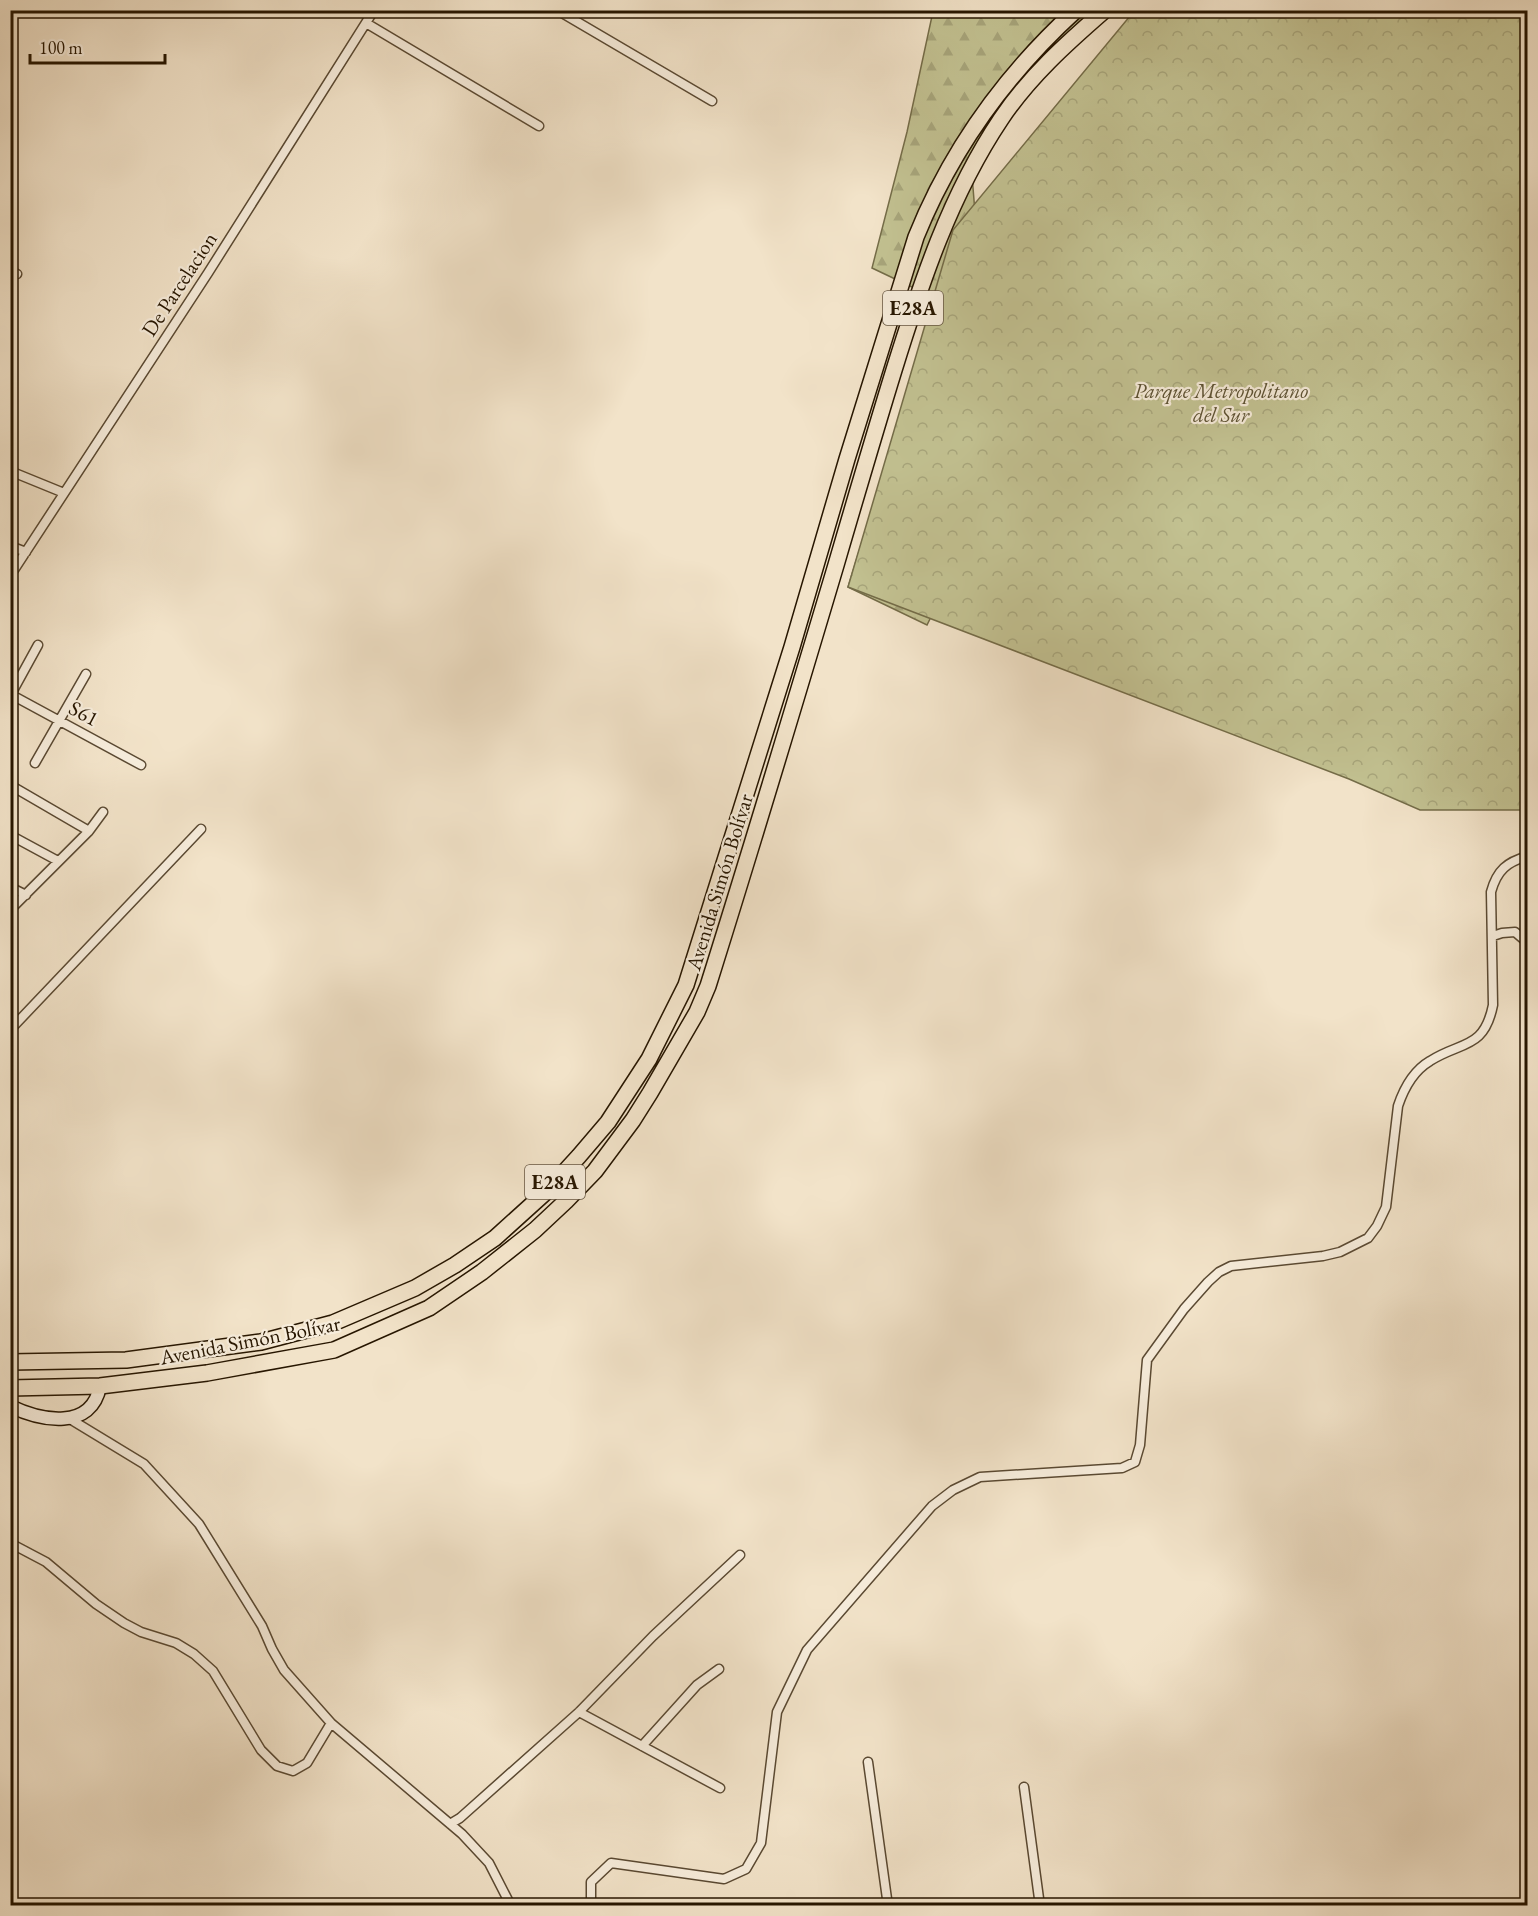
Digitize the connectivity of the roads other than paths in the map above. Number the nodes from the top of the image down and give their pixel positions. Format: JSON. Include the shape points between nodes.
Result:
{"nodes":[{"id":1,"x":16,"y":10,"type":"edge"},
{"id":2,"x":374,"y":10,"type":"edge"},
{"id":3,"x":557,"y":10,"type":"edge"},
{"id":4,"x":1076,"y":10,"type":"edge"},
{"id":5,"x":1105,"y":10,"type":"edge"},
{"id":6,"x":10,"y":17,"type":"edge"},
{"id":7,"x":366,"y":23,"type":"junction"},
{"id":8,"x":712,"y":101,"type":"dead end"},
{"id":9,"x":539,"y":126,"type":"dead end"},
{"id":10,"x":10,"y":471,"type":"edge"},
{"id":11,"x":64,"y":493,"type":"junction"},
{"id":12,"x":10,"y":546,"type":"edge"},
{"id":13,"x":26,"y":552,"type":"junction"},
{"id":14,"x":10,"y":576,"type":"edge"},
{"id":15,"x":38,"y":645,"type":"dead end"},
{"id":16,"x":792,"y":647,"type":"junction"},
{"id":17,"x":810,"y":653,"type":"junction"},
{"id":18,"x":86,"y":674,"type":"dead end"},
{"id":19,"x":11,"y":695,"type":"edge"},
{"id":20,"x":59,"y":720,"type":"junction"},
{"id":21,"x":35,"y":763,"type":"dead end"},
{"id":22,"x":141,"y":765,"type":"dead end"},
{"id":23,"x":10,"y":785,"type":"edge"},
{"id":24,"x":103,"y":812,"type":"dead end"},
{"id":25,"x":201,"y":829,"type":"dead end"},
{"id":26,"x":89,"y":831,"type":"junction"},
{"id":27,"x":10,"y":835,"type":"edge"},
{"id":28,"x":1527,"y":856,"type":"edge"},
{"id":29,"x":58,"y":861,"type":"junction"},
{"id":30,"x":10,"y":887,"type":"edge"},
{"id":31,"x":26,"y":896,"type":"junction"},
{"id":32,"x":10,"y":910,"type":"edge"},
{"id":33,"x":1492,"y":936,"type":"junction"},
{"id":34,"x":1527,"y":943,"type":"edge"},
{"id":35,"x":10,"y":1030,"type":"edge"},
{"id":36,"x":10,"y":1362,"type":"edge"},
{"id":37,"x":100,"y":1386,"type":"junction"},
{"id":38,"x":10,"y":1388,"type":"edge"},
{"id":39,"x":11,"y":1407,"type":"edge"},
{"id":40,"x":70,"y":1419,"type":"junction"},
{"id":41,"x":10,"y":1543,"type":"edge"},
{"id":42,"x":740,"y":1554,"type":"dead end"},
{"id":43,"x":718,"y":1669,"type":"dead end"},
{"id":44,"x":579,"y":1712,"type":"junction"},
{"id":45,"x":331,"y":1723,"type":"junction"},
{"id":46,"x":642,"y":1746,"type":"junction"},
{"id":47,"x":868,"y":1762,"type":"dead end"},
{"id":48,"x":1024,"y":1787,"type":"dead end"},
{"id":49,"x":720,"y":1788,"type":"dead end"},
{"id":50,"x":450,"y":1824,"type":"junction"},
{"id":51,"x":511,"y":1905,"type":"edge"},
{"id":52,"x":591,"y":1905,"type":"edge"},
{"id":53,"x":888,"y":1905,"type":"edge"},
{"id":54,"x":1040,"y":1905,"type":"edge"}],
"edges":[{"from":1,"to":6,"type":"street"},
{"from":2,"to":7,"type":"street","name":"De Parcelacion"},
{"from":3,"to":8,"type":"street"},
{"from":4,"to":16,"type":"highway","name":"Avenida Simón Bolívar","number":"E28A","via":[[1031,55],[985,111],[966,137],[927,210],[871,381]]},
{"from":5,"to":17,"type":"highway","name":"Avenida Simón Bolívar","number":"E28A","via":[[1051,60],[1013,104],[981,152],[944,226],[913,310]]},
{"from":7,"to":9,"type":"street"},
{"from":7,"to":11,"type":"street","name":"De Parcelacion"},
{"from":10,"to":11,"type":"street"},
{"from":11,"to":13,"type":"street","name":"De Parcelacion"},
{"from":12,"to":13,"type":"street"},
{"from":13,"to":14,"type":"street","name":"De Parcelacion"},
{"from":15,"to":19,"type":"street"},
{"from":16,"to":17,"type":"highway"},
{"from":16,"to":36,"type":"highway","name":"Avenida Simón Bolívar","number":"E28A","via":[[690,975],[632,1086],[547,1191],[495,1238],[455,1266],[415,1288],[333,1323],[261,1342],[126,1360]]},
{"from":17,"to":37,"type":"highway","name":"Avenida Simón Bolívar","number":"E28A","via":[[703,999],[633,1120],[566,1202],[482,1272],[429,1308],[334,1350],[207,1373]]},
{"from":18,"to":20,"type":"street"},
{"from":19,"to":20,"type":"street","name":"S61"},
{"from":20,"to":21,"type":"street"},
{"from":20,"to":22,"type":"street","name":"S61"},
{"from":23,"to":26,"type":"street"},
{"from":24,"to":26,"type":"street"},
{"from":25,"to":35,"type":"street"},
{"from":26,"to":29,"type":"street"},
{"from":27,"to":29,"type":"street"},
{"from":28,"to":33,"type":"street","via":[[1506,864],[1497,875],[1491,892]]},
{"from":29,"to":31,"type":"street"},
{"from":30,"to":31,"type":"street"},
{"from":31,"to":32,"type":"street"},
{"from":33,"to":34,"type":"street","via":[[1515,932]]},
{"from":33,"to":52,"type":"street","via":[[1494,1005],[1490,1020],[1483,1033],[1473,1040],[1423,1066],[1403,1091],[1386,1207],[1368,1238],[1323,1256],[1231,1266],[1208,1282],[1147,1360],[1135,1462],[1122,1468],[980,1477],[932,1506],[807,1650],[777,1712],[760,1843],[746,1869],[724,1879],[611,1863],[591,1882]]},
{"from":37,"to":38,"type":"highway","name":"Avenida Simón Bolívar","number":"E28A"},
{"from":37,"to":40,"type":"main road","via":[[91,1408]]},
{"from":39,"to":40,"type":"main road","via":[[34,1416]]},
{"from":40,"to":45,"type":"street","via":[[144,1464],[198,1524],[262,1626],[284,1670]]},
{"from":41,"to":45,"type":"street","via":[[46,1562],[124,1623],[194,1654],[213,1671],[261,1750],[277,1766],[293,1771],[307,1763]]},
{"from":42,"to":44,"type":"street"},
{"from":43,"to":46,"type":"street","via":[[697,1686]]},
{"from":44,"to":46,"type":"street"},
{"from":44,"to":50,"type":"street"},
{"from":45,"to":50,"type":"street"},
{"from":46,"to":49,"type":"street"},
{"from":47,"to":53,"type":"street"},
{"from":48,"to":54,"type":"street"},
{"from":50,"to":51,"type":"street","via":[[489,1863]]}]}
